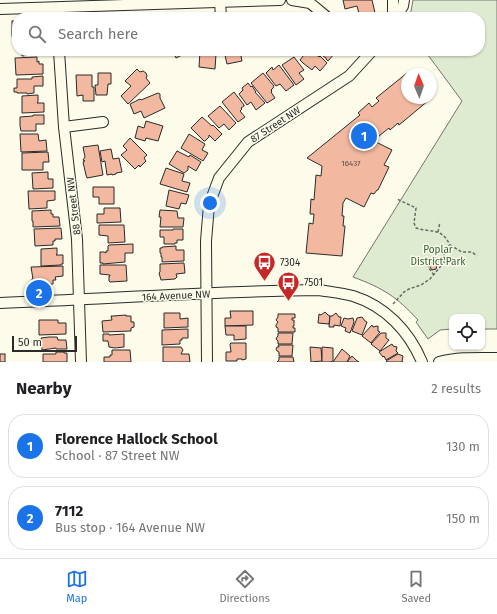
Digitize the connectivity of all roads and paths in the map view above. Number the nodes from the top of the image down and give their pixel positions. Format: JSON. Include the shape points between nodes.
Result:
{"nodes":[{"id":1,"x":280,"y":0,"type":"edge"},
{"id":2,"x":292,"y":0,"type":"edge"},
{"id":3,"x":393,"y":0,"type":"edge"},
{"id":4,"x":404,"y":0,"type":"edge"},
{"id":5,"x":220,"y":2,"type":"junction"},
{"id":6,"x":0,"y":10,"type":"edge"},
{"id":7,"x":56,"y":12,"type":"edge"},
{"id":8,"x":221,"y":12,"type":"edge"},
{"id":9,"x":320,"y":12,"type":"edge"},
{"id":10,"x":393,"y":12,"type":"edge"},
{"id":11,"x":399,"y":12,"type":"edge"},
{"id":12,"x":59,"y":56,"type":"edge"},
{"id":13,"x":367,"y":56,"type":"edge"},
{"id":14,"x":103,"y":122,"type":"dead end"},
{"id":15,"x":64,"y":127,"type":"junction"},
{"id":16,"x":397,"y":199,"type":"dead end"},
{"id":17,"x":440,"y":222,"type":"dead end"},
{"id":18,"x":438,"y":232,"type":"junction"},
{"id":19,"x":450,"y":245,"type":"junction"},
{"id":20,"x":444,"y":252,"type":"junction"},
{"id":21,"x":477,"y":256,"type":"dead end"},
{"id":22,"x":434,"y":257,"type":"junction"},
{"id":23,"x":442,"y":265,"type":"junction"},
{"id":24,"x":434,"y":275,"type":"junction"},
{"id":25,"x":207,"y":293,"type":"junction"},
{"id":26,"x":79,"y":300,"type":"junction"},
{"id":27,"x":0,"y":303,"type":"edge"},
{"id":28,"x":393,"y":304,"type":"dead end"},
{"id":29,"x":497,"y":358,"type":"edge"},
{"id":30,"x":466,"y":360,"type":"edge"},
{"id":31,"x":80,"y":362,"type":"edge"},
{"id":32,"x":207,"y":362,"type":"edge"},
{"id":33,"x":422,"y":362,"type":"edge"},
{"id":34,"x":439,"y":362,"type":"edge"}],
"edges":[{"from":1,"to":5,"type":"street"},
{"from":2,"to":9,"type":"street","via":[[310,4]]},
{"from":3,"to":10,"type":"street"},
{"from":4,"to":11,"type":"street"},
{"from":5,"to":7,"type":"street"},
{"from":5,"to":8,"type":"street"},
{"from":6,"to":7,"type":"street"},
{"from":12,"to":15,"type":"street","name":"88 Street NW"},
{"from":13,"to":25,"type":"street","name":"87 Street NW","via":[[349,76],[248,142],[219,178],[209,205],[206,242]]},
{"from":14,"to":15,"type":"street"},
{"from":15,"to":26,"type":"street","name":"88 Street NW","via":[[77,239]]},
{"from":16,"to":18,"type":"path","via":[[416,208],[416,228]]},
{"from":17,"to":18,"type":"path"},
{"from":18,"to":19,"type":"path","via":[[445,236]]},
{"from":19,"to":20,"type":"path"},
{"from":19,"to":21,"type":"path"},
{"from":20,"to":22,"type":"path","via":[[438,252]]},
{"from":20,"to":23,"type":"path","via":[[445,261]]},
{"from":22,"to":23,"type":"path"},
{"from":22,"to":24,"type":"path","via":[[428,267]]},
{"from":23,"to":24,"type":"path"},
{"from":24,"to":28,"type":"path","via":[[421,285],[404,292]]},
{"from":25,"to":26,"type":"street","name":"164 Avenue NW"},
{"from":25,"to":32,"type":"street","name":"87 Street NW"},
{"from":25,"to":33,"type":"street","name":"164 Avenue NW","via":[[320,290],[352,296],[367,302],[398,325],[408,336]]},
{"from":26,"to":27,"type":"street","name":"164 Avenue NW"},
{"from":26,"to":31,"type":"street","name":"88 Street NW"},
{"from":29,"to":30,"type":"street"},
{"from":30,"to":34,"type":"street"}]}
